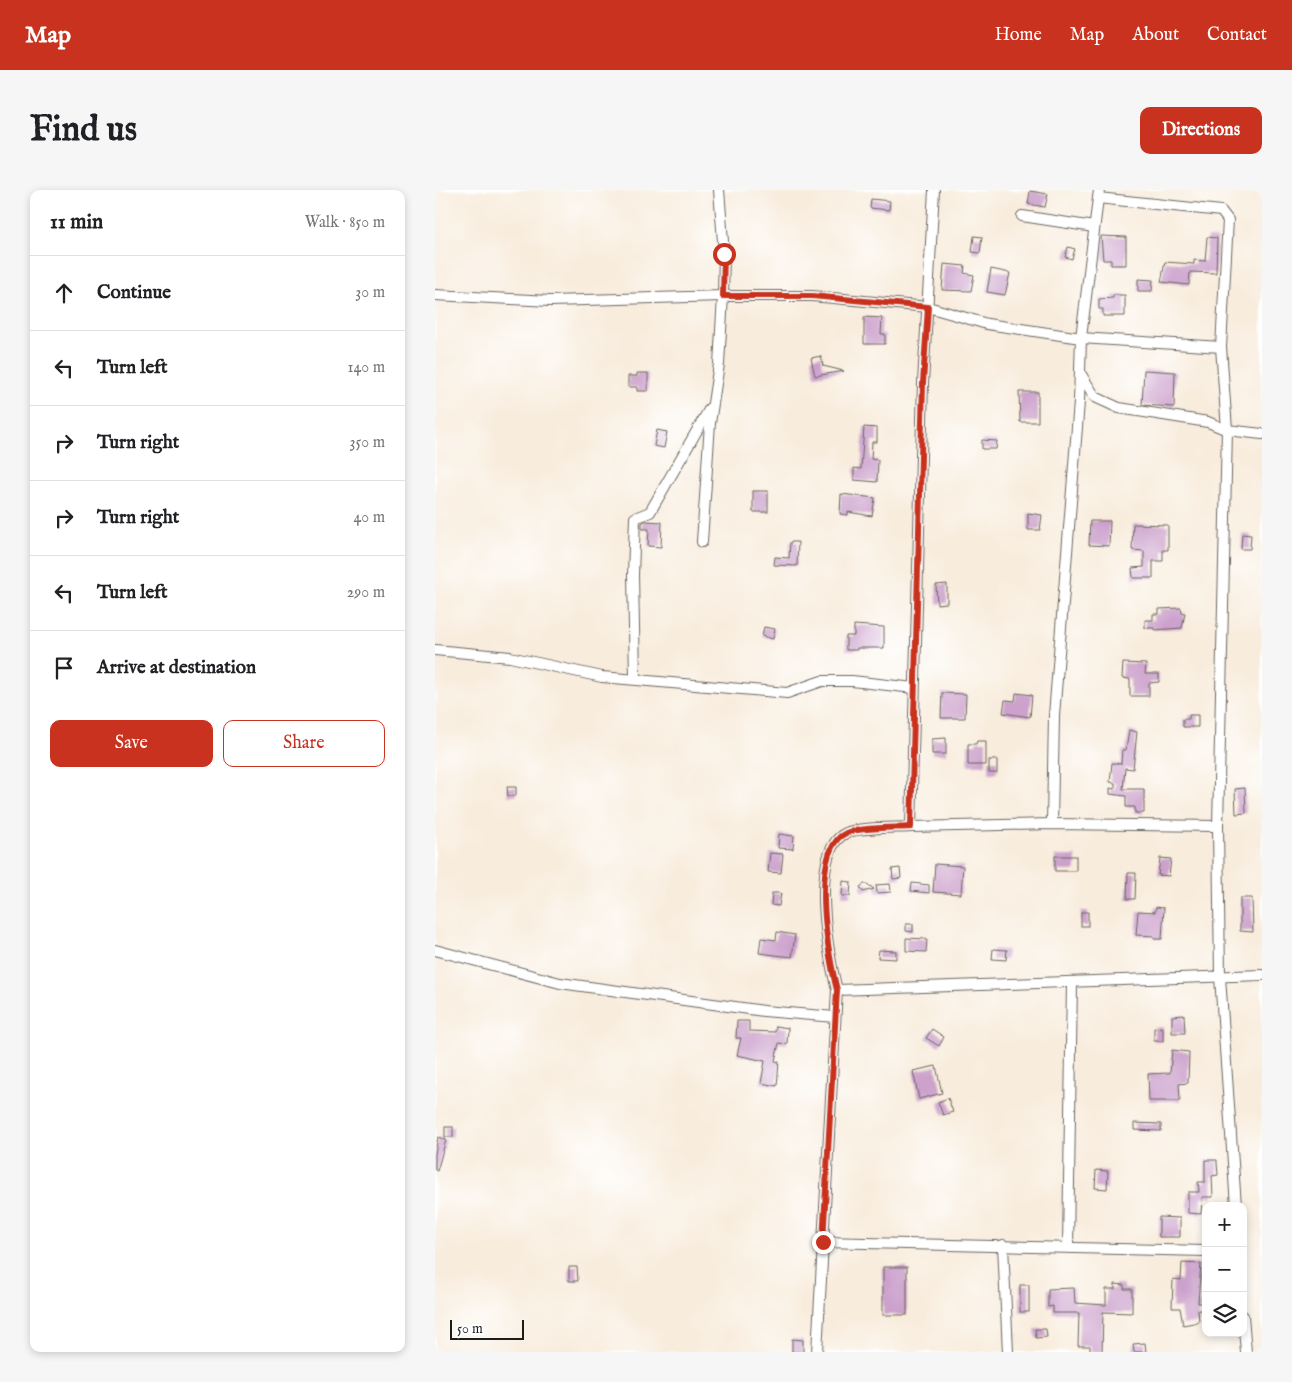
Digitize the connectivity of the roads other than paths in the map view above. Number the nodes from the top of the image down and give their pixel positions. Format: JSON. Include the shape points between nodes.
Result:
{"nodes":[{"id":1,"x":719,"y":190,"type":"edge"},
{"id":2,"x":934,"y":190,"type":"edge"},
{"id":3,"x":1098,"y":194,"type":"edge"},
{"id":4,"x":1022,"y":216,"type":"dead end"},
{"id":5,"x":1094,"y":227,"type":"junction"},
{"id":6,"x":435,"y":295,"type":"edge"},
{"id":7,"x":723,"y":296,"type":"junction"},
{"id":8,"x":928,"y":307,"type":"junction"},
{"id":9,"x":1081,"y":338,"type":"junction"},
{"id":10,"x":1221,"y":347,"type":"junction"},
{"id":11,"x":1080,"y":373,"type":"junction"},
{"id":12,"x":713,"y":402,"type":"junction"},
{"id":13,"x":1227,"y":430,"type":"junction"},
{"id":14,"x":1262,"y":434,"type":"edge"},
{"id":15,"x":702,"y":542,"type":"dead end"},
{"id":16,"x":435,"y":650,"type":"edge"},
{"id":17,"x":635,"y":678,"type":"junction"},
{"id":18,"x":914,"y":688,"type":"junction"},
{"id":19,"x":1053,"y":824,"type":"junction"},
{"id":20,"x":1218,"y":826,"type":"junction"},
{"id":21,"x":911,"y":827,"type":"junction"},
{"id":22,"x":435,"y":950,"type":"edge"},
{"id":23,"x":1262,"y":975,"type":"edge"},
{"id":24,"x":1220,"y":977,"type":"junction"},
{"id":25,"x":1072,"y":983,"type":"junction"},
{"id":26,"x":837,"y":990,"type":"junction"},
{"id":27,"x":835,"y":1017,"type":"junction"},
{"id":28,"x":1236,"y":1202,"type":"edge"},
{"id":29,"x":823,"y":1242,"type":"junction"},
{"id":30,"x":1003,"y":1245,"type":"junction"},
{"id":31,"x":1068,"y":1247,"type":"junction"},
{"id":32,"x":1202,"y":1251,"type":"edge"},
{"id":33,"x":1245,"y":1337,"type":"edge"},
{"id":34,"x":817,"y":1352,"type":"edge"},
{"id":35,"x":1008,"y":1352,"type":"edge"},
{"id":36,"x":1246,"y":1352,"type":"edge"}],
"edges":[{"from":1,"to":7,"type":"street","via":[[724,254]]},
{"from":2,"to":8,"type":"street"},
{"from":3,"to":5,"type":"street"},
{"from":3,"to":10,"type":"street","via":[[1221,211],[1228,220],[1229,231]]},
{"from":4,"to":5,"type":"street"},
{"from":5,"to":9,"type":"street"},
{"from":6,"to":7,"type":"street","via":[[550,301]]},
{"from":7,"to":8,"type":"street","via":[[812,296]]},
{"from":7,"to":12,"type":"street"},
{"from":8,"to":9,"type":"street","via":[[987,324]]},
{"from":8,"to":18,"type":"street"},
{"from":9,"to":10,"type":"street"},
{"from":9,"to":11,"type":"street"},
{"from":10,"to":13,"type":"street"},
{"from":11,"to":13,"type":"street","via":[[1095,397],[1119,408],[1208,422]]},
{"from":11,"to":19,"type":"street","via":[[1054,716]]},
{"from":12,"to":15,"type":"street"},
{"from":12,"to":17,"type":"street","via":[[650,512],[635,518]]},
{"from":13,"to":14,"type":"street"},
{"from":13,"to":20,"type":"street"},
{"from":16,"to":17,"type":"street","via":[[510,657],[602,677]]},
{"from":17,"to":18,"type":"street","via":[[787,692],[822,681]]},
{"from":18,"to":21,"type":"street"},
{"from":19,"to":20,"type":"street"},
{"from":19,"to":21,"type":"street"},
{"from":20,"to":24,"type":"street"},
{"from":21,"to":26,"type":"street","via":[[847,832],[832,846],[826,871],[823,914],[828,956]]},
{"from":22,"to":27,"type":"street","via":[[560,983],[764,1011]]},
{"from":23,"to":24,"type":"street"},
{"from":24,"to":25,"type":"street"},
{"from":24,"to":28,"type":"street"},
{"from":25,"to":26,"type":"street"},
{"from":25,"to":31,"type":"street"},
{"from":26,"to":27,"type":"street"},
{"from":27,"to":29,"type":"street"},
{"from":29,"to":30,"type":"street"},
{"from":29,"to":34,"type":"street"},
{"from":30,"to":31,"type":"street"},
{"from":30,"to":35,"type":"street"},
{"from":31,"to":32,"type":"street"},
{"from":33,"to":36,"type":"street"}]}
